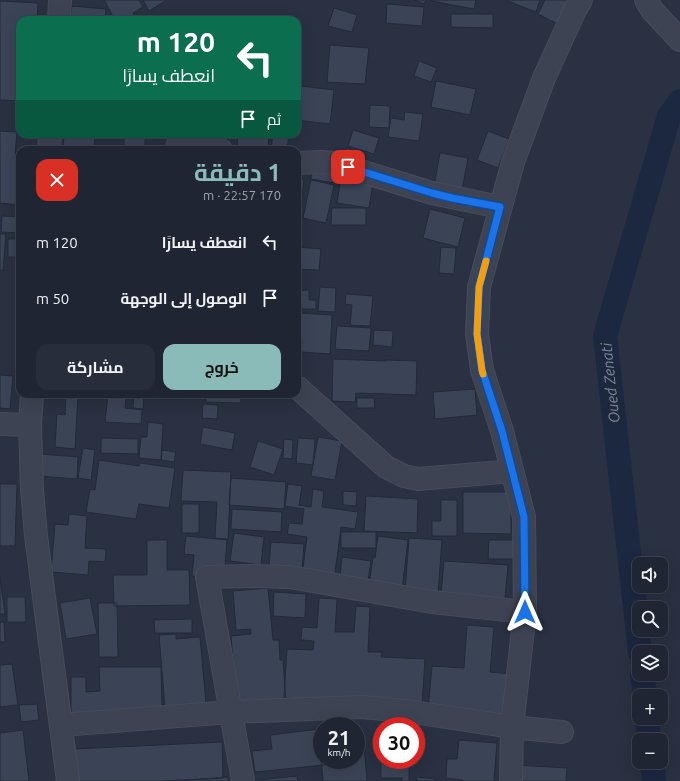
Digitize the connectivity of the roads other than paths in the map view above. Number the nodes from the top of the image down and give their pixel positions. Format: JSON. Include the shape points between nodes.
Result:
{"nodes":[{"id":1,"x":60,"y":0,"type":"edge"},
{"id":2,"x":581,"y":0,"type":"edge"},
{"id":3,"x":649,"y":5,"type":"edge"},
{"id":4,"x":59,"y":16,"type":"edge"},
{"id":5,"x":680,"y":40,"type":"edge"},
{"id":6,"x":201,"y":138,"type":"edge"},
{"id":7,"x":214,"y":146,"type":"edge"},
{"id":8,"x":301,"y":163,"type":"edge"},
{"id":9,"x":500,"y":207,"type":"junction"},
{"id":10,"x":301,"y":391,"type":"edge"},
{"id":11,"x":32,"y":398,"type":"edge"},
{"id":12,"x":0,"y":424,"type":"edge"},
{"id":13,"x":30,"y":425,"type":"junction"},
{"id":14,"x":512,"y":471,"type":"junction"},
{"id":15,"x":525,"y":612,"type":"junction"},
{"id":16,"x":231,"y":712,"type":"junction"},
{"id":17,"x":61,"y":725,"type":"junction"},
{"id":18,"x":512,"y":727,"type":"junction"},
{"id":19,"x":562,"y":732,"type":"dead end"},
{"id":20,"x":68,"y":781,"type":"edge"},
{"id":21,"x":243,"y":781,"type":"edge"},
{"id":22,"x":511,"y":781,"type":"edge"}],
"edges":[{"from":1,"to":4,"type":"street"},
{"from":2,"to":9,"type":"street","via":[[544,78],[513,162]]},
{"from":3,"to":5,"type":"street"},
{"from":6,"to":7,"type":"street"},
{"from":8,"to":9,"type":"street","via":[[334,163],[432,193]]},
{"from":9,"to":14,"type":"street","via":[[479,287],[477,334],[482,370]]},
{"from":10,"to":14,"type":"street","via":[[386,467],[404,476],[418,478]]},
{"from":11,"to":13,"type":"street"},
{"from":12,"to":13,"type":"street"},
{"from":13,"to":17,"type":"street","via":[[36,528]]},
{"from":14,"to":15,"type":"street","via":[[524,517]]},
{"from":15,"to":16,"type":"street","via":[[432,602],[290,577],[207,577]]},
{"from":15,"to":18,"type":"street"},
{"from":16,"to":17,"type":"street"},
{"from":16,"to":18,"type":"street","via":[[362,707]]},
{"from":16,"to":21,"type":"street"},
{"from":17,"to":20,"type":"street"},
{"from":18,"to":19,"type":"street"},
{"from":18,"to":22,"type":"street"}]}
